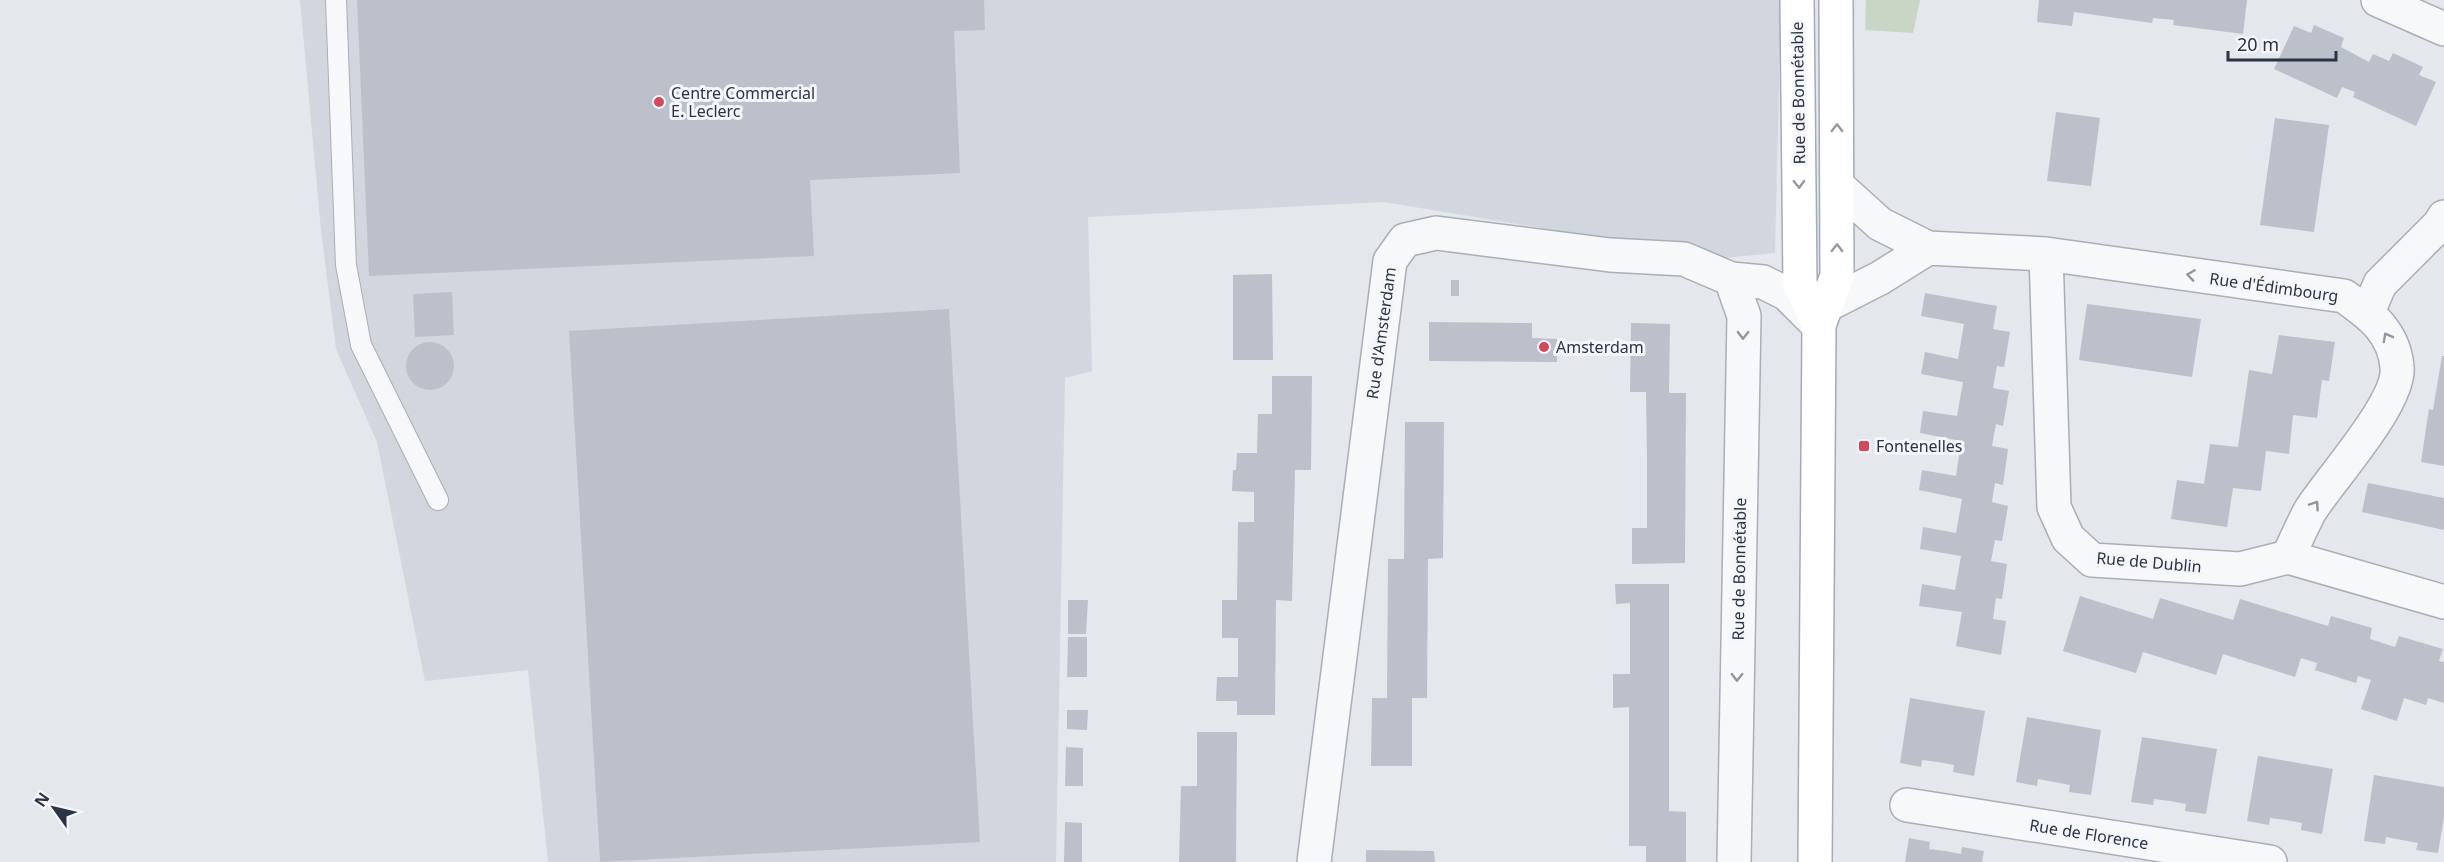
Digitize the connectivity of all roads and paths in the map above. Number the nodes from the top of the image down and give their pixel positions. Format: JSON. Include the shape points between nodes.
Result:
{"nodes":[{"id":1,"x":336,"y":0,"type":"edge"},
{"id":2,"x":1797,"y":0,"type":"edge"},
{"id":3,"x":1836,"y":0,"type":"edge"},
{"id":4,"x":2378,"y":0,"type":"edge"},
{"id":5,"x":2444,"y":29,"type":"edge"},
{"id":6,"x":1838,"y":186,"type":"junction"},
{"id":7,"x":2444,"y":217,"type":"edge"},
{"id":8,"x":1928,"y":248,"type":"junction"},
{"id":9,"x":2046,"y":254,"type":"junction"},
{"id":10,"x":1731,"y":279,"type":"junction"},
{"id":11,"x":2368,"y":312,"type":"junction"},
{"id":12,"x":1823,"y":315,"type":"junction"},
{"id":13,"x":438,"y":500,"type":"dead end"},
{"id":14,"x":2288,"y":557,"type":"junction"},
{"id":15,"x":2444,"y":602,"type":"edge"},
{"id":16,"x":1907,"y":805,"type":"dead end"},
{"id":17,"x":1314,"y":862,"type":"edge"},
{"id":18,"x":1734,"y":862,"type":"edge"},
{"id":19,"x":1815,"y":862,"type":"edge"},
{"id":20,"x":2270,"y":862,"type":"edge"}],
"edges":[{"from":1,"to":13,"type":"lane","via":[[346,265],[361,345]]},
{"from":2,"to":12,"type":"main road","name":"Rue de Bonnétable","one_way":true,"via":[[1800,284]]},
{"from":6,"to":3,"type":"main road","name":"Rue de Bonnétable","one_way":true},
{"from":4,"to":5,"type":"street"},
{"from":6,"to":8,"type":"street","name":"Rue d'Édimbourg","via":[[1880,224]]},
{"from":12,"to":6,"type":"main road","name":"Rue de Bonnétable","one_way":true,"via":[[1837,276]]},
{"from":7,"to":11,"type":"street","via":[[2380,284]]},
{"from":8,"to":9,"type":"street","name":"Rue d'Édimbourg"},
{"from":8,"to":12,"type":"street"},
{"from":11,"to":9,"type":"street","name":"Rue d'Édimbourg","one_way":true,"via":[[2344,296]]},
{"from":9,"to":14,"type":"street","name":"Rue de Dublin","via":[[2054,507],[2068,538],[2092,560],[2240,569]]},
{"from":10,"to":12,"type":"street","name":"Rue d'Amsterdam","via":[[1763,282]]},
{"from":10,"to":17,"type":"street","name":"Rue d'Amsterdam","via":[[1684,259],[1610,255],[1436,233],[1405,240],[1390,261]]},
{"from":10,"to":18,"type":"street","name":"Rue de Bonnétable","one_way":true,"via":[[1743,316]]},
{"from":14,"to":11,"type":"street","name":"Rue d'Édimbourg","one_way":true,"via":[[2310,512],[2389,400],[2398,369],[2389,336]]},
{"from":12,"to":19,"type":"main road","name":"Rue de Bonnétable"},
{"from":14,"to":15,"type":"street"},
{"from":16,"to":20,"type":"street","name":"Rue de Florence"}]}
